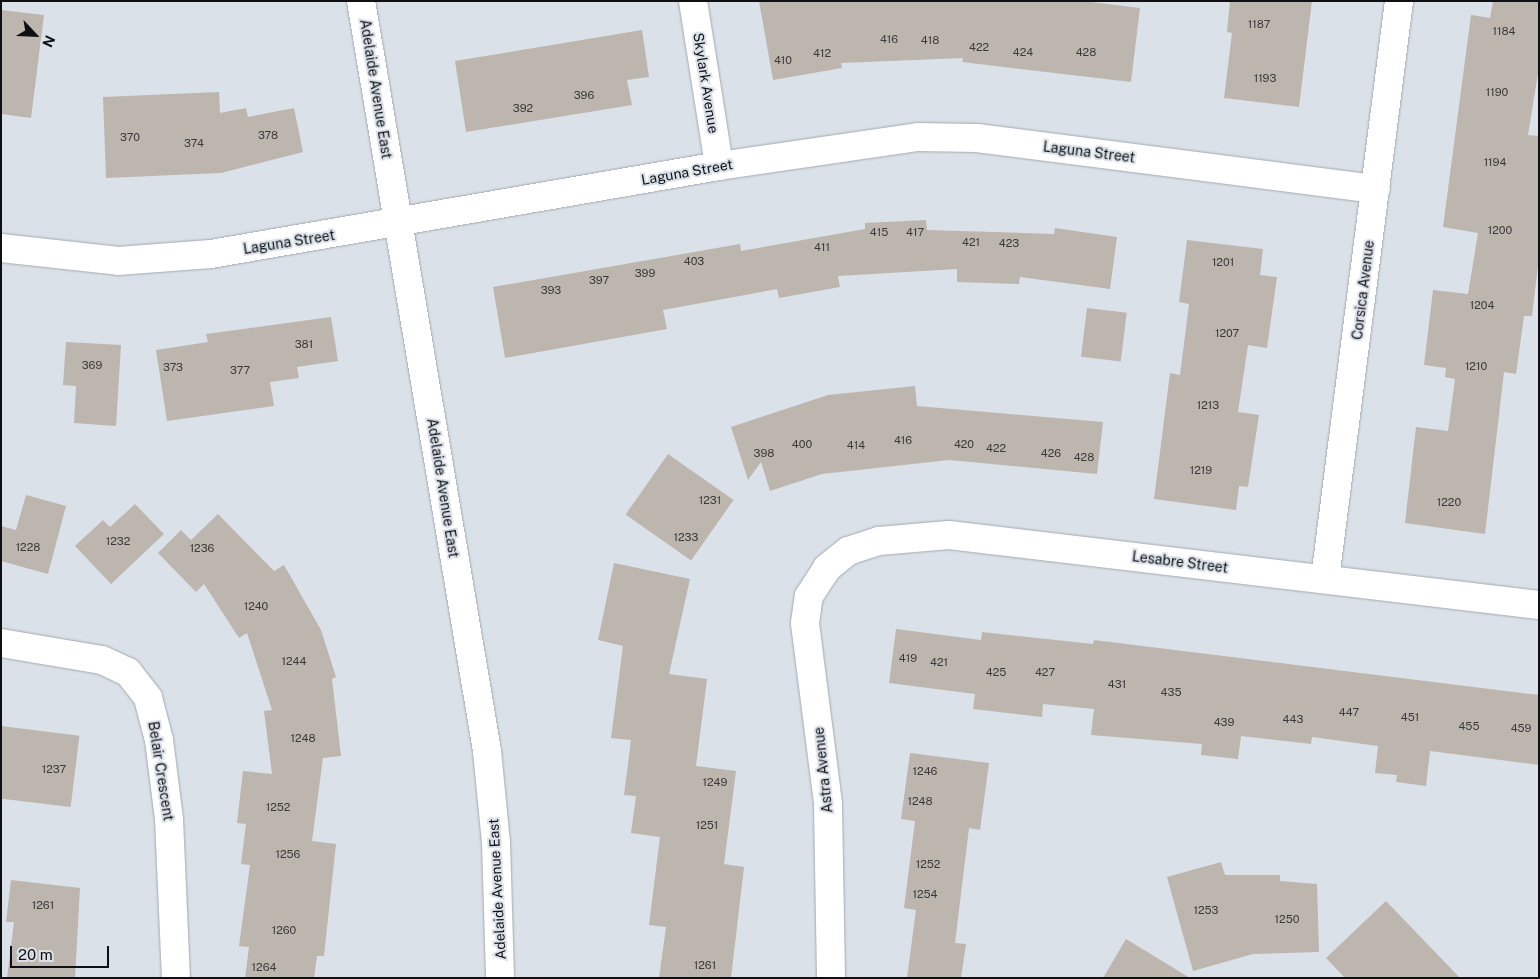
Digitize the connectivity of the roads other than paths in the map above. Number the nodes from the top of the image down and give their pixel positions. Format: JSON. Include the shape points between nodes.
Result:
{"nodes":[{"id":1,"x":361,"y":1,"type":"edge"},
{"id":2,"x":693,"y":1,"type":"edge"},
{"id":3,"x":1399,"y":1,"type":"edge"},
{"id":4,"x":720,"y":166,"type":"junction"},
{"id":5,"x":1376,"y":189,"type":"junction"},
{"id":6,"x":398,"y":224,"type":"junction"},
{"id":7,"x":1,"y":248,"type":"edge"},
{"id":8,"x":827,"y":568,"type":"joint"},
{"id":9,"x":1325,"y":579,"type":"junction"},
{"id":10,"x":1539,"y":605,"type":"edge"},
{"id":11,"x":1,"y":643,"type":"edge"},
{"id":12,"x":176,"y":978,"type":"edge"},
{"id":13,"x":500,"y":978,"type":"edge"},
{"id":14,"x":830,"y":978,"type":"edge"}],
"edges":[{"from":1,"to":6,"type":"street","name":"Adelaide Avenue East"},
{"from":2,"to":4,"type":"street","name":"Skylark Avenue"},
{"from":3,"to":5,"type":"street","name":"Corsica Avenue"},
{"from":4,"to":5,"type":"street","name":"Laguna Street","via":[[918,138],[978,138]]},
{"from":4,"to":6,"type":"street","name":"Laguna Street"},
{"from":5,"to":9,"type":"street","name":"Corsica Avenue"},
{"from":6,"to":7,"type":"street","name":"Laguna Street","via":[[211,254],[118,260]]},
{"from":6,"to":13,"type":"street","name":"Adelaide Avenue East","via":[[487,751],[496,842]]},
{"from":8,"to":9,"type":"street","name":"Lesabre Street","via":[[848,551],[879,541],[949,535]]},
{"from":8,"to":14,"type":"street","name":"Astra Avenue","via":[[809,596],[805,624],[828,803]]},
{"from":9,"to":10,"type":"street","name":"Lesabre Street"},
{"from":11,"to":12,"type":"street","name":"Belair Crescent","via":[[102,660],[128,672],[148,698],[159,740],[169,819]]}]}
